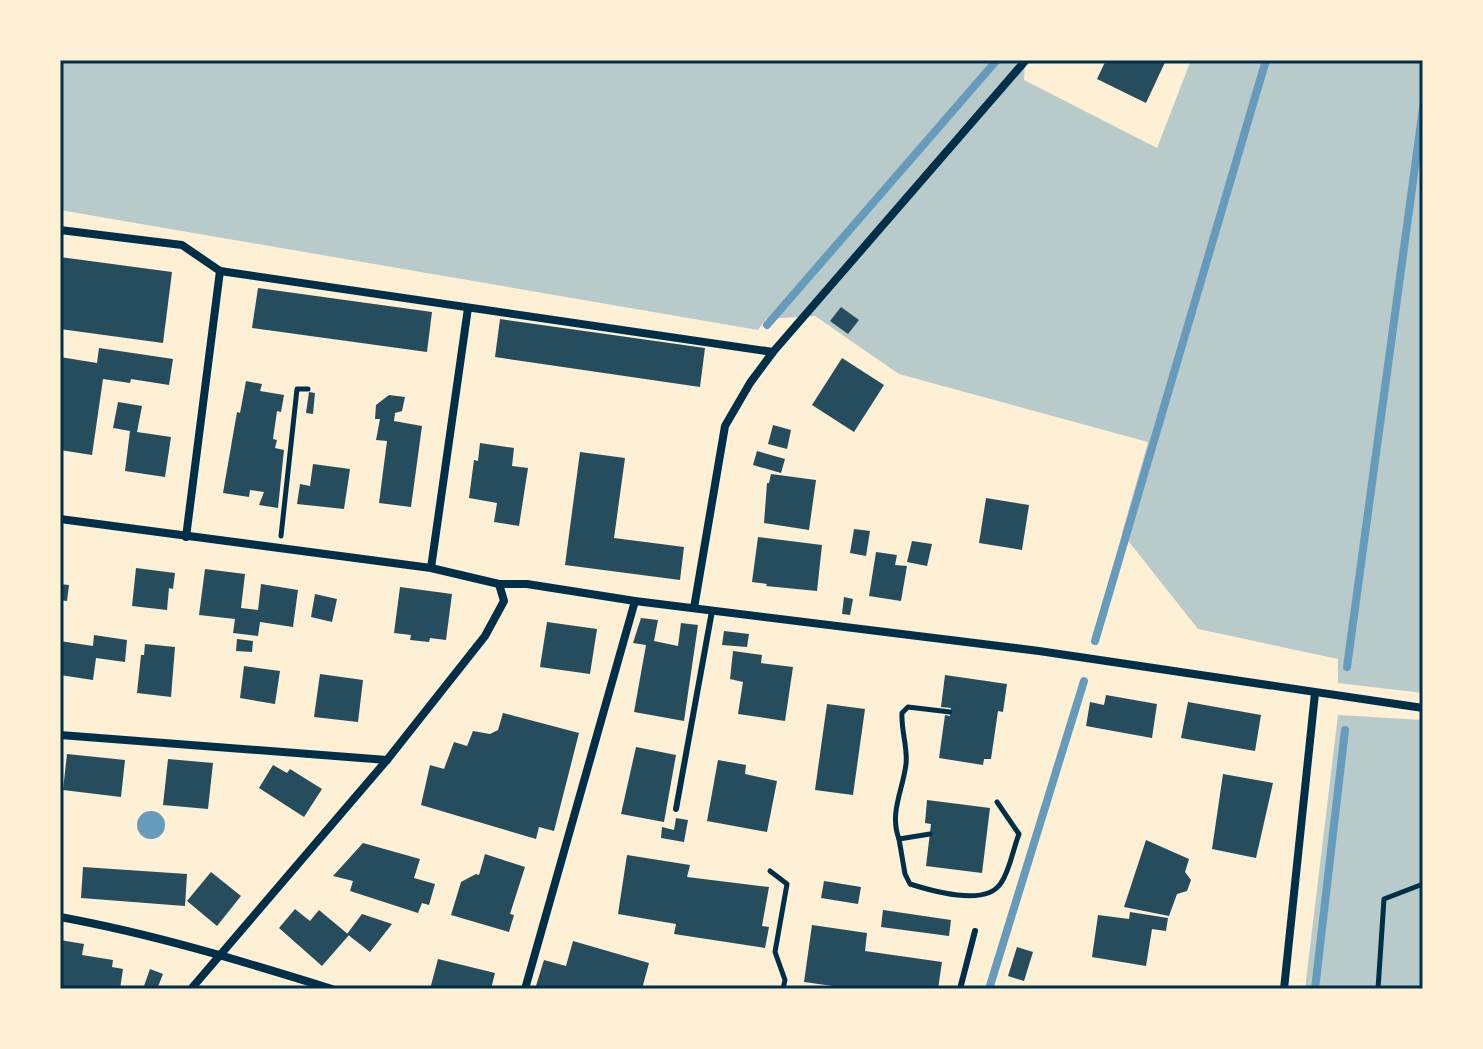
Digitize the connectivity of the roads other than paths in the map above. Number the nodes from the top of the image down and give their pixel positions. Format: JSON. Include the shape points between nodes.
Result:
{"nodes":[{"id":1,"x":1026,"y":60,"type":"edge"},
{"id":2,"x":60,"y":230,"type":"edge"},
{"id":3,"x":220,"y":271,"type":"junction"},
{"id":4,"x":468,"y":308,"type":"junction"},
{"id":5,"x":773,"y":352,"type":"junction"},
{"id":6,"x":60,"y":519,"type":"edge"},
{"id":7,"x":186,"y":537,"type":"junction"},
{"id":8,"x":431,"y":568,"type":"junction"},
{"id":9,"x":499,"y":584,"type":"junction"},
{"id":10,"x":635,"y":601,"type":"junction"},
{"id":11,"x":694,"y":608,"type":"junction"},
{"id":12,"x":712,"y":611,"type":"junction"},
{"id":13,"x":1315,"y":693,"type":"junction"},
{"id":14,"x":1423,"y":708,"type":"edge"},
{"id":15,"x":60,"y":735,"type":"edge"},
{"id":16,"x":387,"y":760,"type":"junction"},
{"id":17,"x":676,"y":809,"type":"dead end"},
{"id":18,"x":60,"y":917,"type":"edge"},
{"id":19,"x":975,"y":931,"type":"dead end"},
{"id":20,"x":223,"y":954,"type":"junction"},
{"id":21,"x":191,"y":989,"type":"edge"},
{"id":22,"x":332,"y":989,"type":"edge"},
{"id":23,"x":525,"y":989,"type":"edge"},
{"id":24,"x":960,"y":989,"type":"edge"},
{"id":25,"x":1284,"y":989,"type":"edge"}],
"edges":[{"from":1,"to":5,"type":"street"},
{"from":2,"to":3,"type":"street","via":[[182,245]]},
{"from":3,"to":4,"type":"street"},
{"from":3,"to":7,"type":"street"},
{"from":4,"to":5,"type":"street"},
{"from":4,"to":8,"type":"street"},
{"from":5,"to":11,"type":"street","via":[[725,426]]},
{"from":6,"to":7,"type":"street"},
{"from":7,"to":8,"type":"street"},
{"from":8,"to":9,"type":"street"},
{"from":9,"to":10,"type":"street"},
{"from":9,"to":16,"type":"street","via":[[504,601],[485,636]]},
{"from":10,"to":11,"type":"street"},
{"from":10,"to":23,"type":"street"},
{"from":11,"to":12,"type":"street"},
{"from":12,"to":13,"type":"street","via":[[1039,651]]},
{"from":12,"to":17,"type":"lane"},
{"from":13,"to":14,"type":"street"},
{"from":13,"to":25,"type":"street"},
{"from":15,"to":16,"type":"street"},
{"from":16,"to":20,"type":"street"},
{"from":18,"to":20,"type":"street"},
{"from":19,"to":24,"type":"lane"},
{"from":20,"to":21,"type":"street"},
{"from":20,"to":22,"type":"street"}]}
